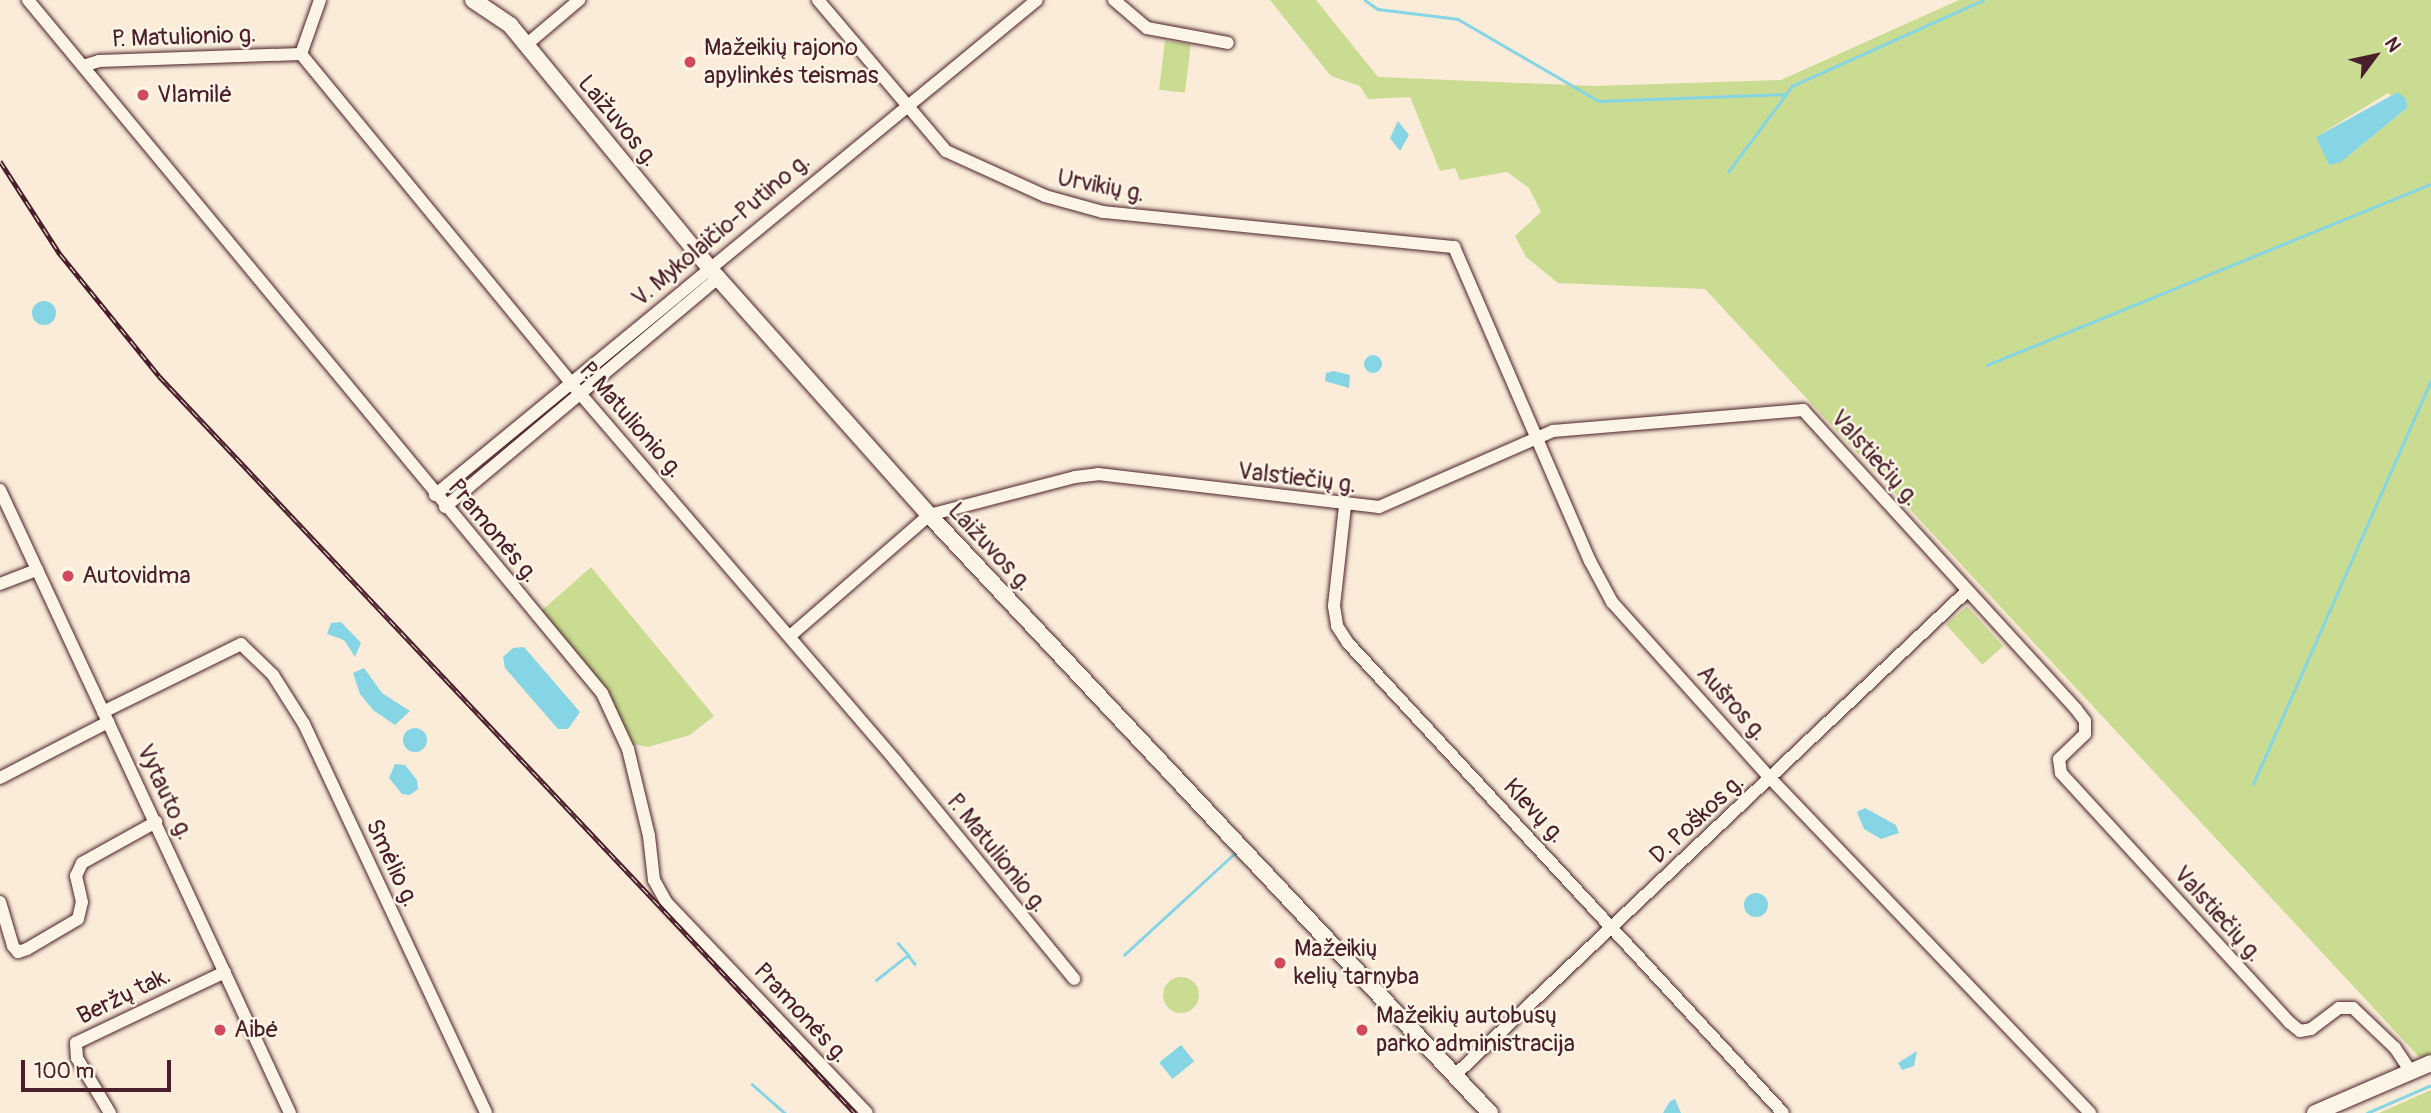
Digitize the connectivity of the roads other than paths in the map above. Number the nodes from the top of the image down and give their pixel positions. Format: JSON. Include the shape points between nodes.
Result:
{"nodes":[{"id":1,"x":28,"y":0,"type":"edge"},
{"id":2,"x":320,"y":0,"type":"edge"},
{"id":3,"x":579,"y":0,"type":"edge"},
{"id":4,"x":818,"y":0,"type":"edge"},
{"id":5,"x":1037,"y":0,"type":"edge"},
{"id":6,"x":1114,"y":0,"type":"edge"},
{"id":7,"x":482,"y":2,"type":"edge"},
{"id":8,"x":1228,"y":43,"type":"dead end"},
{"id":9,"x":526,"y":45,"type":"junction"},
{"id":10,"x":301,"y":54,"type":"junction"},
{"id":11,"x":83,"y":66,"type":"junction"},
{"id":12,"x":904,"y":106,"type":"junction"},
{"id":13,"x":1454,"y":247,"type":"joint"},
{"id":14,"x":714,"y":272,"type":"junction"},
{"id":15,"x":570,"y":382,"type":"junction"},
{"id":16,"x":580,"y":394,"type":"junction"},
{"id":17,"x":1534,"y":436,"type":"junction"},
{"id":18,"x":0,"y":491,"type":"edge"},
{"id":19,"x":435,"y":495,"type":"junction"},
{"id":20,"x":1345,"y":506,"type":"junction"},
{"id":21,"x":445,"y":508,"type":"junction"},
{"id":22,"x":929,"y":515,"type":"junction"},
{"id":23,"x":37,"y":570,"type":"junction"},
{"id":24,"x":0,"y":584,"type":"edge"},
{"id":25,"x":1967,"y":591,"type":"junction"},
{"id":26,"x":790,"y":636,"type":"junction"},
{"id":27,"x":106,"y":717,"type":"junction"},
{"id":28,"x":0,"y":778,"type":"edge"},
{"id":29,"x":1771,"y":779,"type":"junction"},
{"id":30,"x":156,"y":822,"type":"junction"},
{"id":31,"x":0,"y":902,"type":"edge"},
{"id":32,"x":1613,"y":926,"type":"junction"},
{"id":33,"x":225,"y":972,"type":"junction"},
{"id":34,"x":1073,"y":979,"type":"dead end"},
{"id":35,"x":2431,"y":1063,"type":"edge"},
{"id":36,"x":2410,"y":1072,"type":"junction"},
{"id":37,"x":1454,"y":1076,"type":"junction"},
{"id":38,"x":110,"y":1113,"type":"edge"},
{"id":39,"x":290,"y":1113,"type":"edge"},
{"id":40,"x":486,"y":1113,"type":"edge"},
{"id":41,"x":867,"y":1113,"type":"edge"},
{"id":42,"x":1489,"y":1113,"type":"edge"},
{"id":43,"x":1783,"y":1113,"type":"edge"},
{"id":44,"x":2090,"y":1113,"type":"edge"},
{"id":45,"x":2315,"y":1113,"type":"edge"}],
"edges":[{"from":1,"to":11,"type":"street","name":"Pramonės g."},
{"from":2,"to":10,"type":"street"},
{"from":3,"to":9,"type":"street"},
{"from":4,"to":12,"type":"street","name":"Urvikių g."},
{"from":5,"to":12,"type":"street","name":"V. Mykolaičio-Putino g."},
{"from":6,"to":8,"type":"street","via":[[1147,28]]},
{"from":7,"to":9,"type":"main road","name":"Laižuvos g."},
{"from":9,"to":14,"type":"main road","name":"Laižuvos g."},
{"from":10,"to":11,"type":"street","name":"P. Matulionio g.","via":[[99,61]]},
{"from":10,"to":15,"type":"street","name":"P. Matulionio g."},
{"from":11,"to":19,"type":"street","name":"Pramonės g."},
{"from":12,"to":13,"type":"street","name":"Urvikių g.","via":[[946,151],[1074,206]]},
{"from":12,"to":14,"type":"street","name":"V. Mykolaičio-Putino g."},
{"from":13,"to":17,"type":"street","name":"Aušros g."},
{"from":14,"to":15,"type":"street","name":"V. Mykolaičio-Putino g."},
{"from":14,"to":16,"type":"street","name":"V. Mykolaičio-Putino g."},
{"from":14,"to":22,"type":"main road","name":"Laižuvos g."},
{"from":15,"to":16,"type":"street","name":"P. Matulionio g."},
{"from":15,"to":19,"type":"street","name":"V. Mykolaičio-Putino g."},
{"from":16,"to":21,"type":"street","name":"V. Mykolaičio-Putino g."},
{"from":16,"to":26,"type":"street","name":"P. Matulionio g."},
{"from":17,"to":20,"type":"street","name":"Valstiečių g.","via":[[1379,507]]},
{"from":17,"to":25,"type":"street","name":"Valstiečių g.","via":[[1803,410]]},
{"from":17,"to":29,"type":"street","name":"Aušros g.","via":[[1612,602]]},
{"from":18,"to":23,"type":"street","name":"Vytauto g."},
{"from":19,"to":21,"type":"street","name":"Pramonės g."},
{"from":20,"to":22,"type":"street","name":"Valstiečių g.","via":[[1098,474]]},
{"from":20,"to":32,"type":"street","name":"Klevų g.","via":[[1334,606],[1337,626]]},
{"from":21,"to":41,"type":"street","name":"Pramonės g.","via":[[601,693],[628,749],[649,836],[654,880],[666,902]]},
{"from":22,"to":26,"type":"street"},
{"from":22,"to":37,"type":"main road","name":"Laižuvos g."},
{"from":23,"to":24,"type":"street"},
{"from":23,"to":27,"type":"street","name":"Vytauto g."},
{"from":25,"to":29,"type":"street","name":"D. Poškos g."},
{"from":25,"to":36,"type":"street","name":"Valstiečių g.","via":[[2085,721],[2084,734],[2059,759],[2062,773],[2289,1022],[2300,1031],[2311,1029],[2339,1008],[2353,1008],[2395,1048]]},
{"from":26,"to":34,"type":"street","name":"P. Matulionio g."},
{"from":27,"to":28,"type":"street"},
{"from":27,"to":30,"type":"street","name":"Vytauto g."},
{"from":27,"to":40,"type":"street","name":"Smėlio g.","via":[[241,643],[282,687],[304,724]]},
{"from":29,"to":32,"type":"street","name":"D. Poškos g."},
{"from":29,"to":44,"type":"street","name":"Aušros g."},
{"from":30,"to":31,"type":"street","via":[[82,863],[76,876],[82,902],[78,919],[27,949],[18,952],[13,946]]},
{"from":30,"to":33,"type":"street","name":"Vytauto g."},
{"from":32,"to":37,"type":"street","name":"D. Poškos g."},
{"from":32,"to":43,"type":"street","name":"Klevų g."},
{"from":33,"to":38,"type":"street","name":"Beržų tak.","via":[[76,1043],[77,1058]]},
{"from":33,"to":39,"type":"street","name":"Vytauto g."},
{"from":35,"to":36,"type":"main road"},
{"from":36,"to":45,"type":"main road"},
{"from":37,"to":42,"type":"main road","name":"Laižuvos g."}]}
